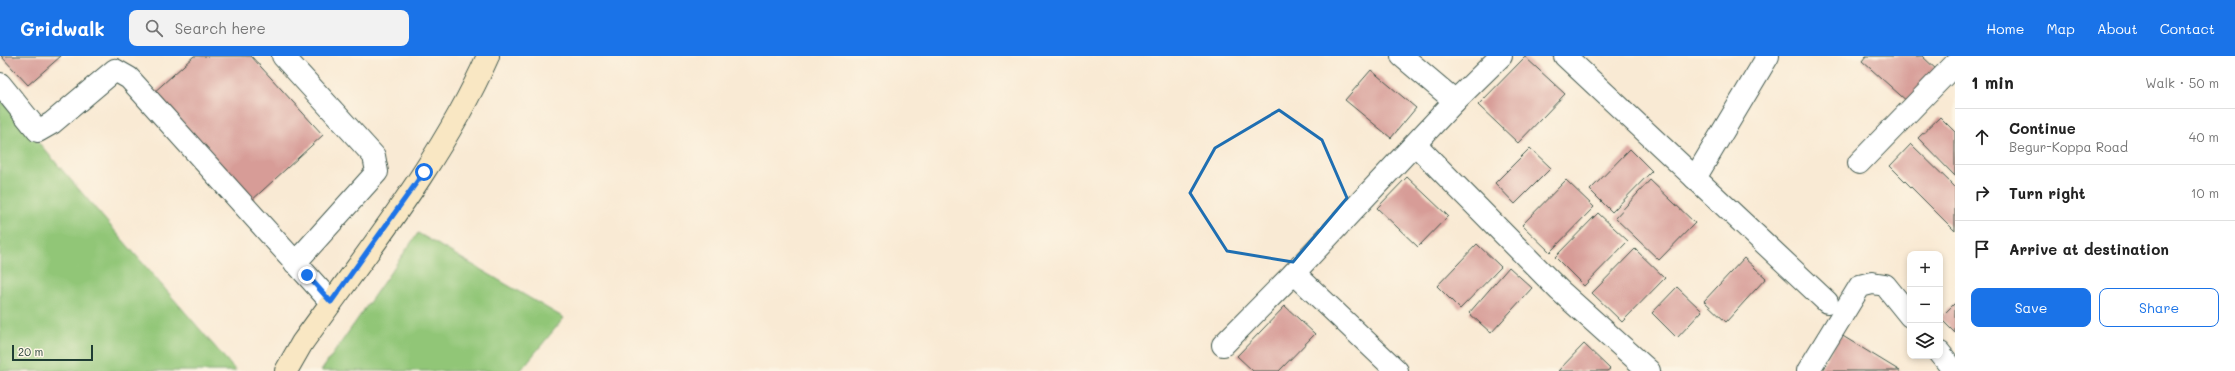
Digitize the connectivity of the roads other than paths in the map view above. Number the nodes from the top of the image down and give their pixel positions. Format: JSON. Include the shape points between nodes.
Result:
{"nodes":[{"id":1,"x":283,"y":56,"type":"edge"},
{"id":2,"x":488,"y":56,"type":"edge"},
{"id":3,"x":1402,"y":56,"type":"edge"},
{"id":4,"x":1501,"y":56,"type":"edge"},
{"id":5,"x":1565,"y":56,"type":"edge"},
{"id":6,"x":1768,"y":56,"type":"edge"},
{"id":7,"x":1955,"y":64,"type":"edge"},
{"id":8,"x":0,"y":84,"type":"edge"},
{"id":9,"x":1455,"y":101,"type":"junction"},
{"id":10,"x":1416,"y":145,"type":"junction"},
{"id":11,"x":1859,"y":163,"type":"dead end"},
{"id":12,"x":1695,"y":178,"type":"junction"},
{"id":13,"x":295,"y":263,"type":"junction"},
{"id":14,"x":1294,"y":273,"type":"junction"},
{"id":15,"x":331,"y":302,"type":"junction"},
{"id":16,"x":1827,"y":302,"type":"dead end"},
{"id":17,"x":1907,"y":312,"type":"edge"},
{"id":18,"x":1223,"y":345,"type":"dead end"},
{"id":19,"x":1943,"y":357,"type":"edge"},
{"id":20,"x":286,"y":371,"type":"edge"},
{"id":21,"x":1397,"y":371,"type":"edge"},
{"id":22,"x":1649,"y":371,"type":"edge"},
{"id":23,"x":1808,"y":371,"type":"edge"},
{"id":24,"x":1954,"y":371,"type":"edge"}],
"edges":[{"from":1,"to":13,"type":"street","via":[[374,156],[377,172]]},
{"from":2,"to":15,"type":"main road","via":[[424,172]]},
{"from":3,"to":9,"type":"street"},
{"from":4,"to":9,"type":"street"},
{"from":5,"to":12,"type":"street"},
{"from":6,"to":12,"type":"street"},
{"from":7,"to":11,"type":"street"},
{"from":8,"to":13,"type":"street","via":[[38,131],[52,123],[115,70],[129,78]]},
{"from":9,"to":10,"type":"street"},
{"from":10,"to":14,"type":"street"},
{"from":10,"to":22,"type":"street","via":[[1559,290]]},
{"from":12,"to":16,"type":"street"},
{"from":13,"to":15,"type":"street"},
{"from":14,"to":18,"type":"street"},
{"from":14,"to":21,"type":"street"},
{"from":15,"to":20,"type":"main road"},
{"from":17,"to":23,"type":"street","via":[[1885,285],[1860,286]]},
{"from":19,"to":24,"type":"street"}]}
